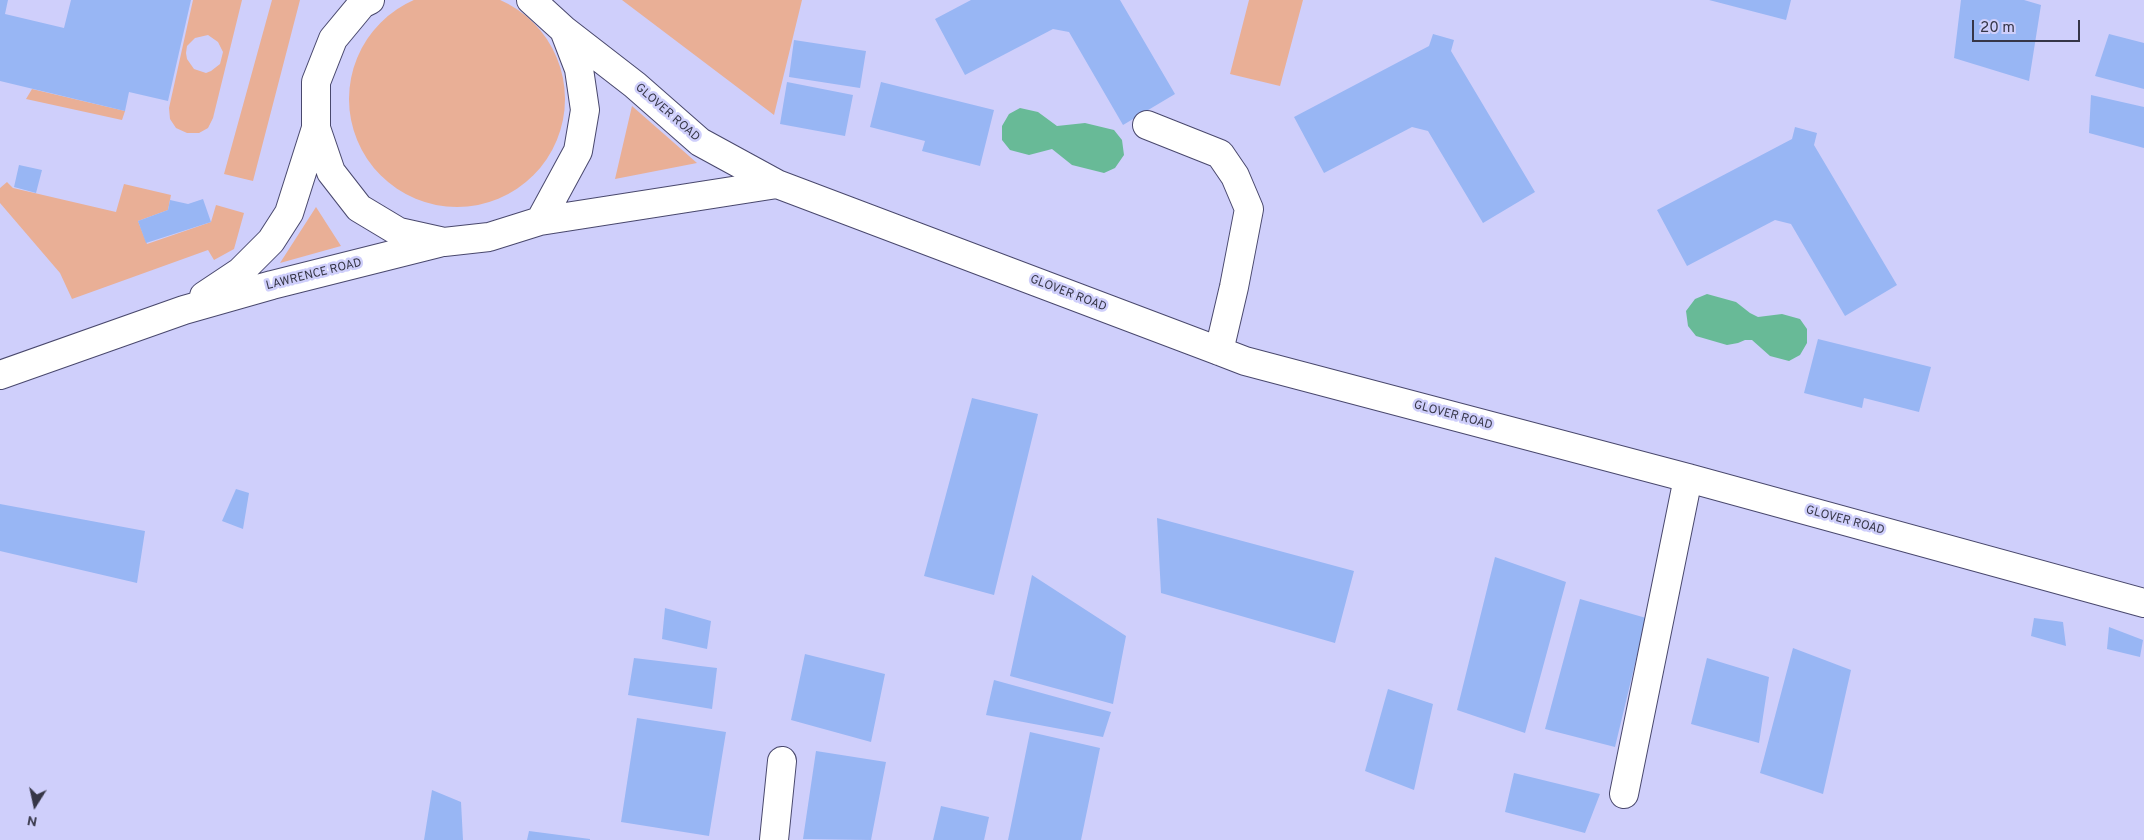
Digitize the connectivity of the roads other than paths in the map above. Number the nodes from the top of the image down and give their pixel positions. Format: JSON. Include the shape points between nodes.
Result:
{"nodes":[{"id":1,"x":338,"y":0,"type":"edge"},
{"id":2,"x":370,"y":0,"type":"edge"},
{"id":3,"x":531,"y":0,"type":"edge"},
{"id":4,"x":564,"y":30,"type":"junction"},
{"id":5,"x":333,"y":39,"type":"junction"},
{"id":6,"x":1147,"y":125,"type":"dead end"},
{"id":7,"x":316,"y":128,"type":"junction"},
{"id":8,"x":777,"y":184,"type":"junction"},
{"id":9,"x":540,"y":221,"type":"junction"},
{"id":10,"x":444,"y":242,"type":"junction"},
{"id":11,"x":184,"y":310,"type":"junction"},
{"id":12,"x":1219,"y":351,"type":"junction"},
{"id":13,"x":0,"y":375,"type":"edge"},
{"id":14,"x":1688,"y":478,"type":"junction"},
{"id":15,"x":2144,"y":603,"type":"edge"},
{"id":16,"x":782,"y":761,"type":"dead end"},
{"id":17,"x":1624,"y":794,"type":"dead end"},
{"id":18,"x":774,"y":840,"type":"edge"}],
"edges":[{"from":1,"to":5,"type":"street"},
{"from":2,"to":5,"type":"street","via":[[362,4]]},
{"from":3,"to":4,"type":"street","name":"GLOVER ROAD"},
{"from":4,"to":8,"type":"street","name":"GLOVER ROAD","via":[[635,85],[700,142]]},
{"from":4,"to":9,"type":"street","via":[[579,69],[585,110],[578,151]]},
{"from":5,"to":7,"type":"street","via":[[316,82]]},
{"from":6,"to":12,"type":"street","via":[[1220,154],[1236,176],[1248,209]]},
{"from":7,"to":10,"type":"street","via":[[331,172],[359,208],[399,232]]},
{"from":7,"to":11,"type":"street","name":"LAWRENCE ROAD","via":[[289,213],[270,241],[240,272]]},
{"from":8,"to":9,"type":"street","name":"GLOVER ROAD"},
{"from":8,"to":12,"type":"street","name":"GLOVER ROAD"},
{"from":9,"to":10,"type":"street","name":"GLOVER ROAD","via":[[489,237]]},
{"from":10,"to":11,"type":"street","name":"LAWRENCE ROAD"},
{"from":11,"to":13,"type":"street","name":"LAWRENCE ROAD"},
{"from":12,"to":14,"type":"street","name":"GLOVER ROAD","via":[[1245,361]]},
{"from":14,"to":15,"type":"street","name":"GLOVER ROAD"},
{"from":14,"to":17,"type":"street"},
{"from":16,"to":18,"type":"street"}]}
